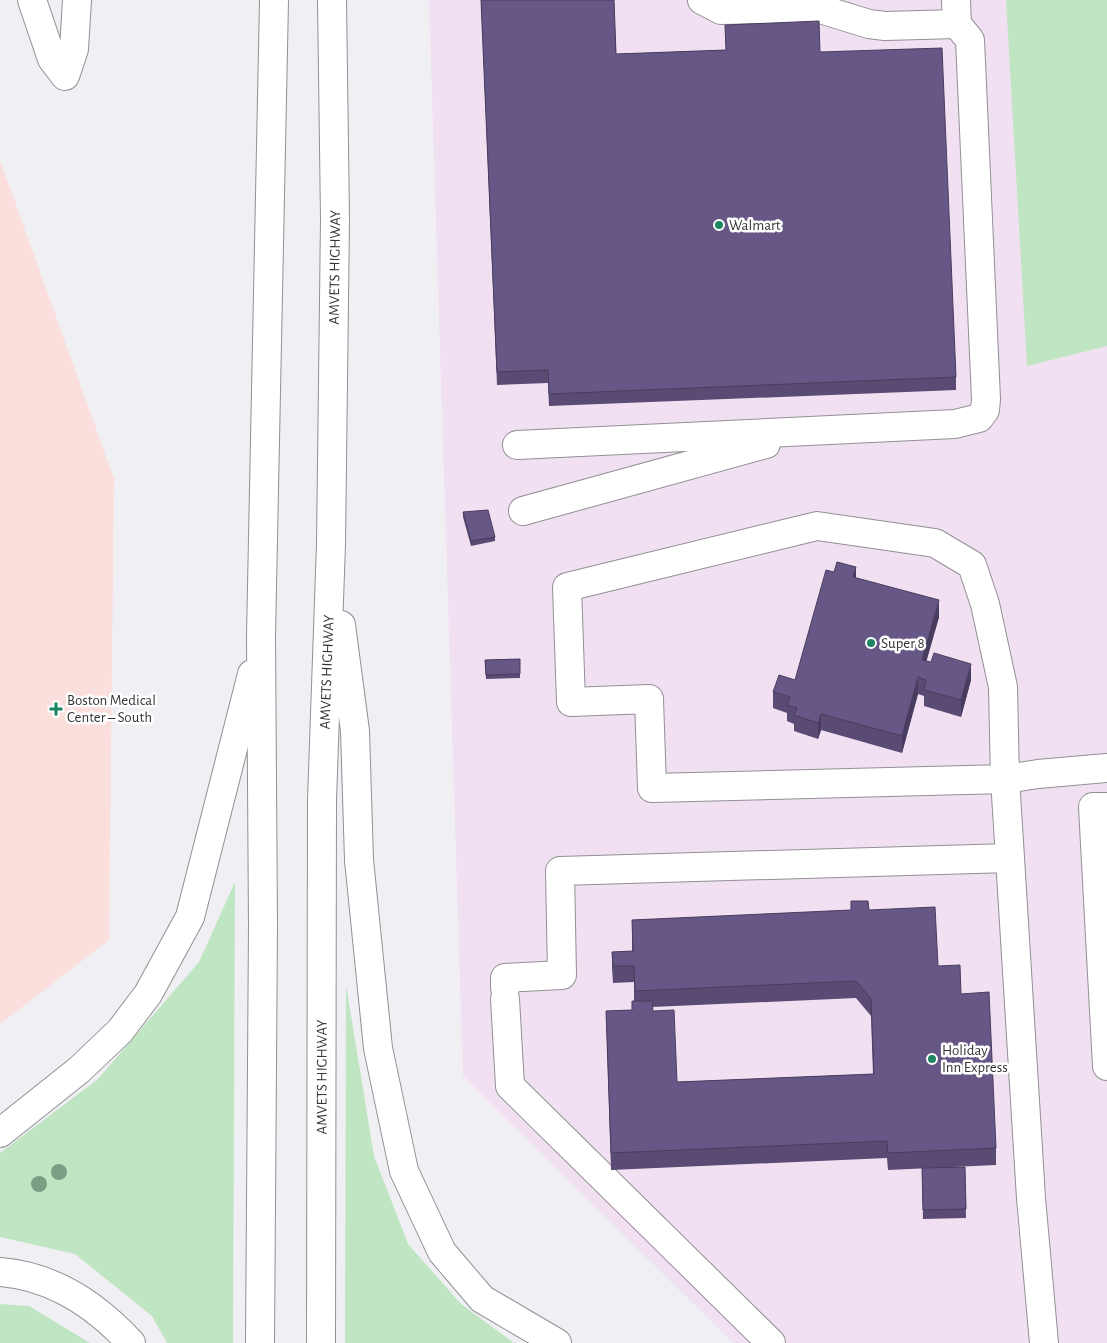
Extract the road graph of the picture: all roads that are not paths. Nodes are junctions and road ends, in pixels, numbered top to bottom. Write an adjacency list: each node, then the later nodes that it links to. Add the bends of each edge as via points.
1 (32, 0): 2 (main road, via 52,59 65,76 74,49)
2 (77, 0)
3 (274, 0): 11 (main road)
4 (332, 0): 10 (main road, AMVETS HIGHWAY, via 335,219)
5 (702, 0): 6 (main road, via 721,10 817,8 869,24)
6 (957, 12): 7 (main road, via 970,40 985,410 979,418 968,422)
7 (816, 430): 8 (main road); 9 (main road)
8 (516, 445)
9 (523, 510)
10 (331, 544): 21 (main road, AMVETS HIGHWAY, via 322,800); 22 (main road, via 355,731 359,860 378,1048 404,1171 442,1252 482,1299)
11 (261, 636): 17 (main road, via 190,917 148,994 120,1031 79,1070); 20 (main road)
12 (1107, 768): 13 (main road)
13 (1005, 779): 13 (main road, via 1003,687 985,604 972,565 935,543 817,526 567,587 571,702 649,700 652,788); 15 (main road)
14 (1107, 807): 16 (main road, via 1093,807)
15 (1010, 858): 23 (main road, via 560,871 562,975 504,978 510,1086); 24 (main road)
16 (1107, 1066)
17 (0, 1133)
18 (0, 1272): 19 (main road, via 15,1273 70,1291 113,1323)
19 (131, 1343)
20 (260, 1343)
21 (321, 1343)
22 (557, 1343)
23 (771, 1343)
24 (1044, 1343)

